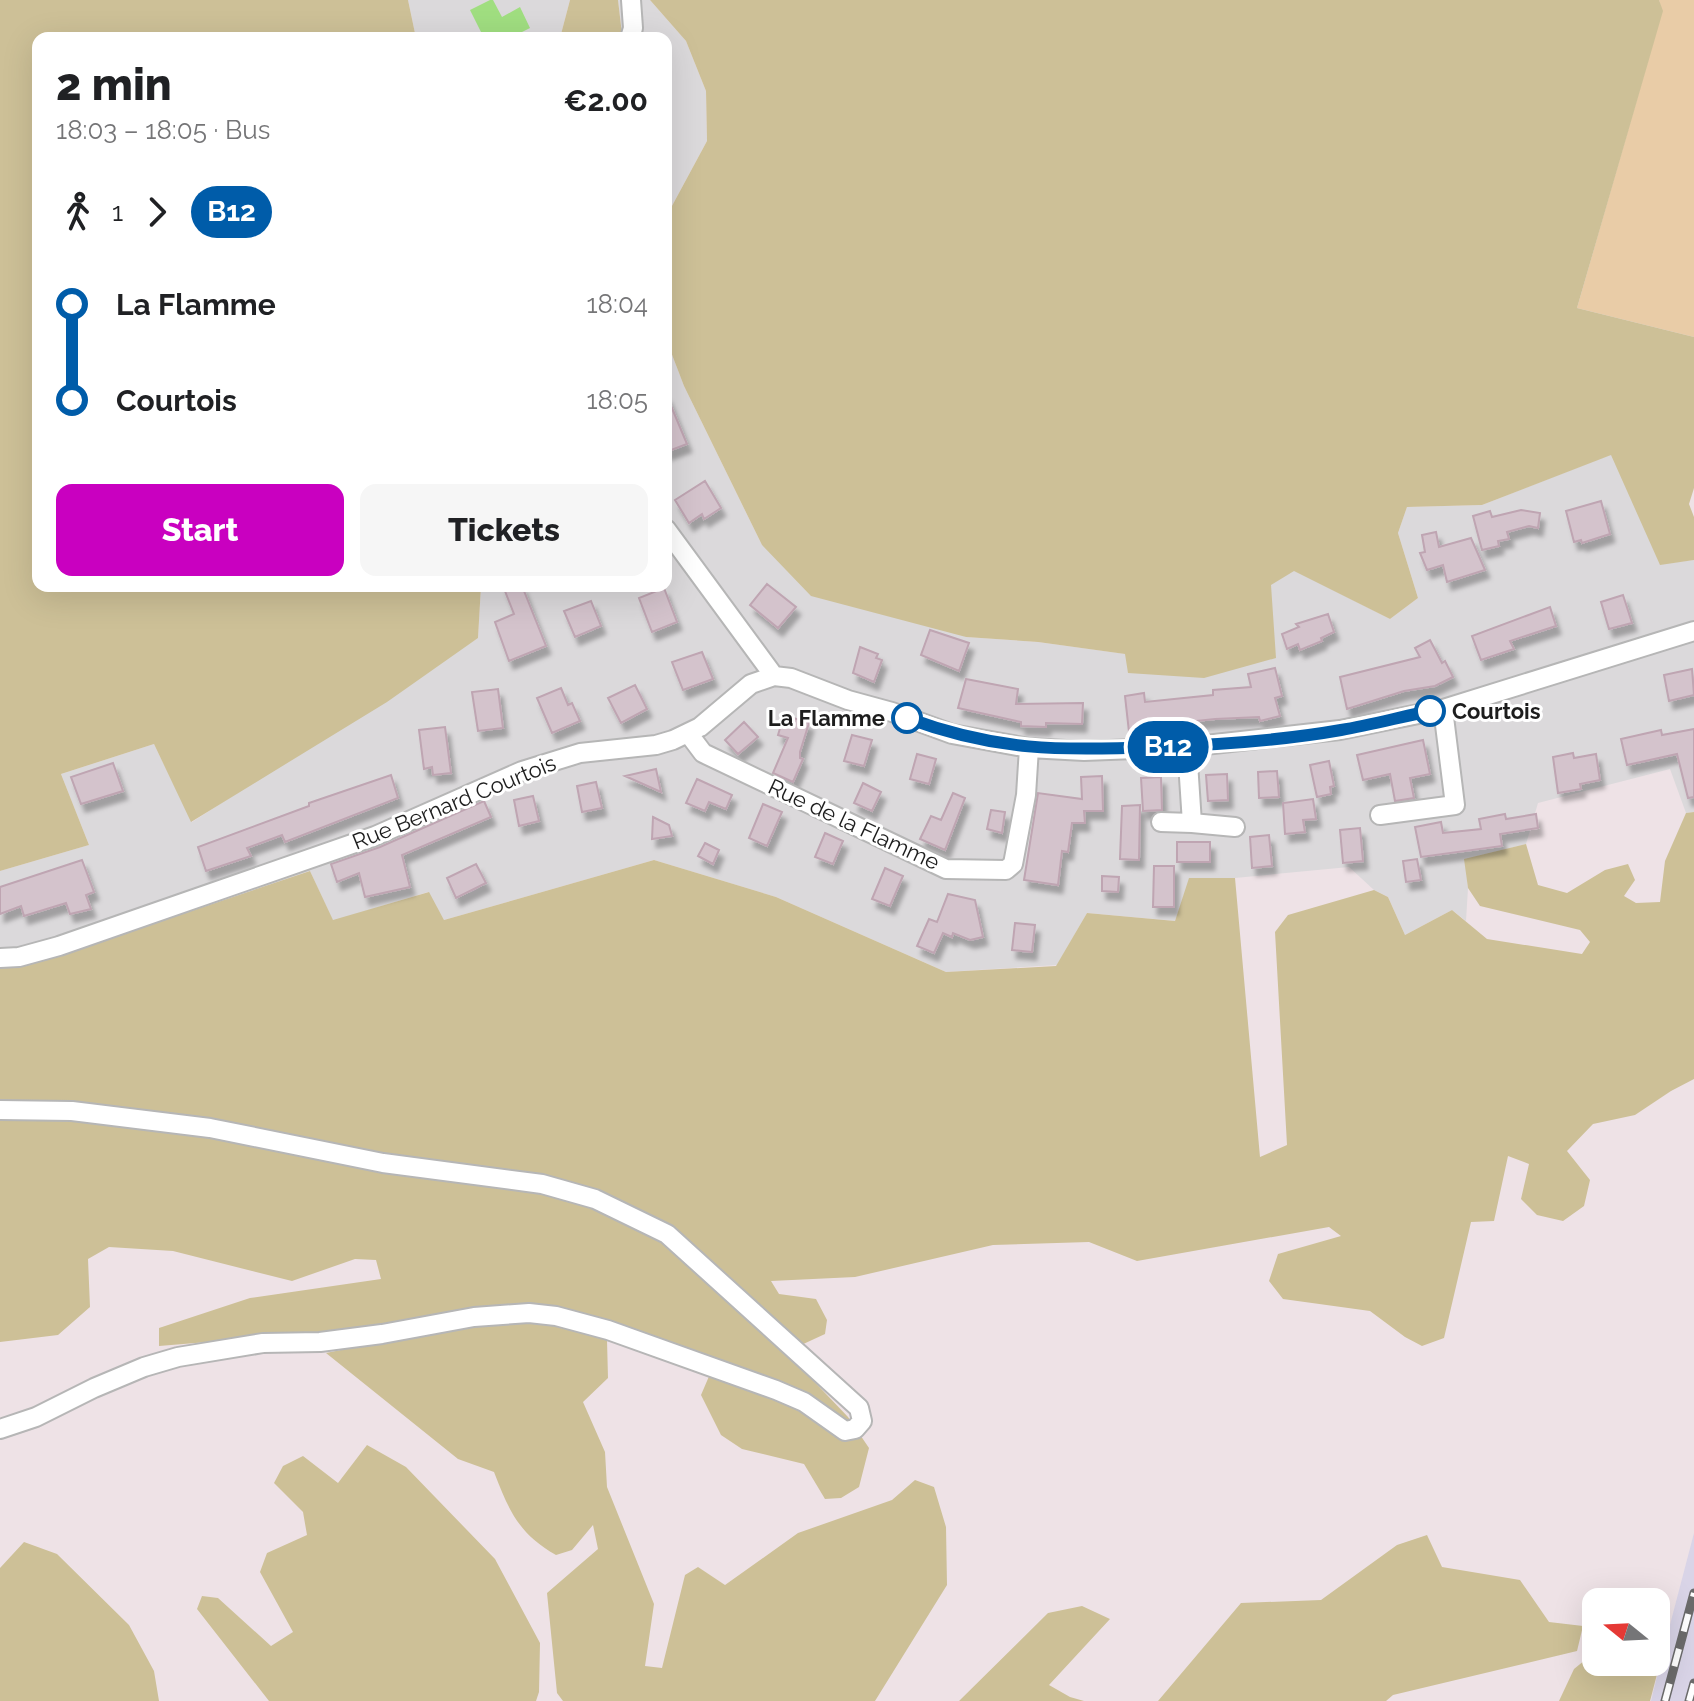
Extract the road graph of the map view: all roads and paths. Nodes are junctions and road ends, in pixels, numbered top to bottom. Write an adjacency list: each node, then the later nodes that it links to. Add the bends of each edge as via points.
1 (631, 0): 2 (street)
2 (632, 32)
3 (672, 541): 5 (street)
4 (1694, 631): 6 (street)
5 (774, 676): 7 (street, Rue Bernard Courtois, via 751,684); 9 (street, via 952,734)
6 (1443, 709): 8 (street, via 1340,730); 10 (street, via 1455,805)
7 (688, 733): 9 (street, Rue de la Flamme, via 703,753 946,869 1006,870 1013,864); 14 (street, Rue Bernard Courtois, via 656,745 580,753 532,767 375,836 59,946)
8 (1187, 747): 9 (street); 12 (street)
9 (1029, 748)
10 (1380, 815)
11 (1161, 822): 12 (street)
12 (1192, 823): 13 (street)
13 (1235, 827)
14 (0, 958)
15 (0, 1110): 16 (street, via 72,1111 210,1128 383,1163 542,1184 595,1199 667,1234 850,1399 862,1421 845,1431 776,1390 608,1330 556,1316 504,1313 382,1334 263,1343 178,1357)
16 (0, 1429)

